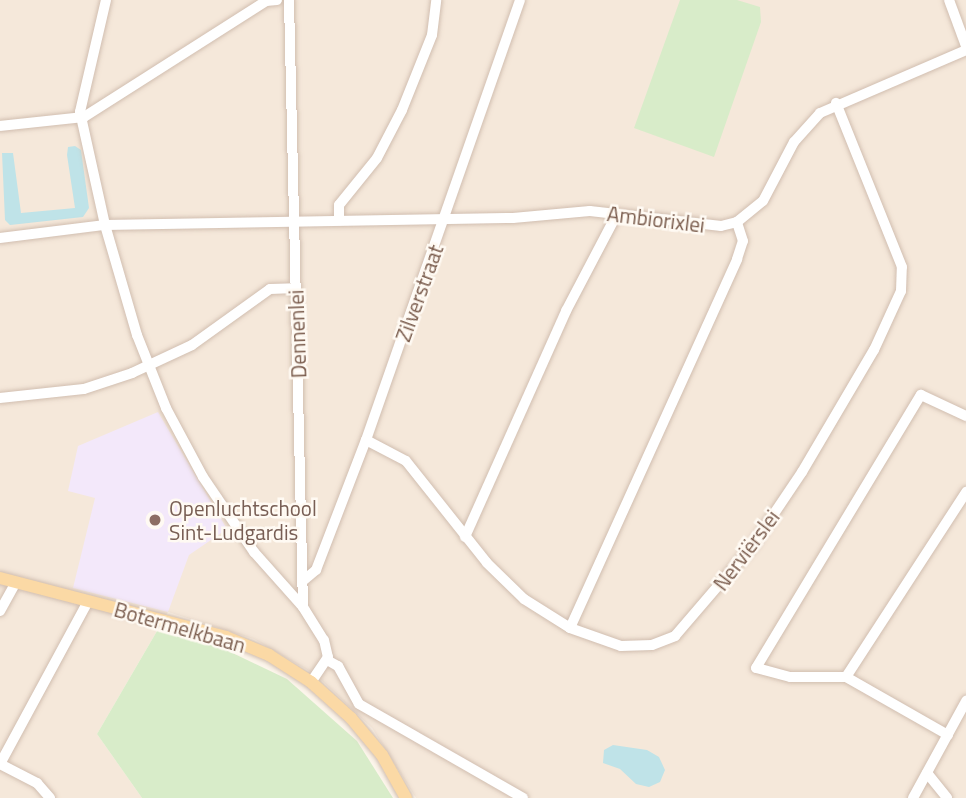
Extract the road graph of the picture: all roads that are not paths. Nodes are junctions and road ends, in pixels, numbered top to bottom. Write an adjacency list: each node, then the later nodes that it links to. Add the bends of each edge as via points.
1 (106, 0): 9 (street, via 80,112)
2 (277, 0): 9 (street, via 266,1)
3 (289, 0): 14 (street, Dennenlei)
4 (436, 0): 13 (street, via 432,35 402,110 376,158 340,205)
5 (520, 0): 12 (street, Zilverstraat)
6 (948, 0): 7 (street)
7 (965, 41): 8 (street)
8 (836, 103): 15 (street, via 807,124 763,201); 31 (street, Nerviërslei, via 902,267 901,291 874,350 829,430 760,535 675,636 652,645 621,646)
9 (84, 117): 10 (street); 16 (street)
10 (0, 126)
11 (617, 214): 12 (street, Ambiorixlei, via 590,211); 15 (street, Ambiorixlei, via 699,226); 24 (street, via 566,311)
12 (444, 219): 13 (street, Ambiorixlei); 22 (street, Zilverstraat)
13 (339, 220): 14 (street, Ambiorixlei)
14 (295, 221): 16 (street, Ambiorixlei); 18 (street, Dennenlei)
15 (737, 222): 31 (street, via 743,241 737,258)
16 (105, 225): 17 (street, Ambiorixlei); 19 (street)
17 (0, 237)
18 (295, 288): 19 (street, via 270,289 208,335); 26 (street, Dennenlei)
19 (149, 367): 20 (street, via 84,389); 29 (street, via 184,443 221,505 286,593)
20 (0, 398)
21 (966, 416): 33 (street, via 921,395 756,668 790,677)
22 (366, 440): 24 (street, Nerviërslei, via 416,470); 26 (street, Zilverstraat, via 316,570)
23 (966, 492): 33 (street)
24 (465, 537): 31 (street, Nerviërslei, via 524,598)
25 (0, 578): 27 (main road, Botermelkbaan)
26 (304, 580): 29 (street, Dennenlei)
27 (16, 582): 28 (main road, Botermelkbaan); 30 (street)
28 (88, 601): 34 (main road, Botermelkbaan, via 226,637 269,655); 37 (street)
29 (303, 607): 32 (street, via 324,640)
30 (0, 611)
31 (570, 628)
32 (327, 660): 34 (street); 41 (street, via 338,666 359,704)
33 (846, 677): 36 (street)
34 (311, 682): 40 (main road, Botermelkbaan, via 366,734)
35 (966, 701): 36 (street)
36 (948, 735): 38 (street)
37 (0, 764): 39 (street, via 37,783)
38 (927, 773): 42 (street); 43 (street)
39 (50, 798)
40 (406, 798)
41 (523, 798)
42 (913, 798)
43 (947, 798)

